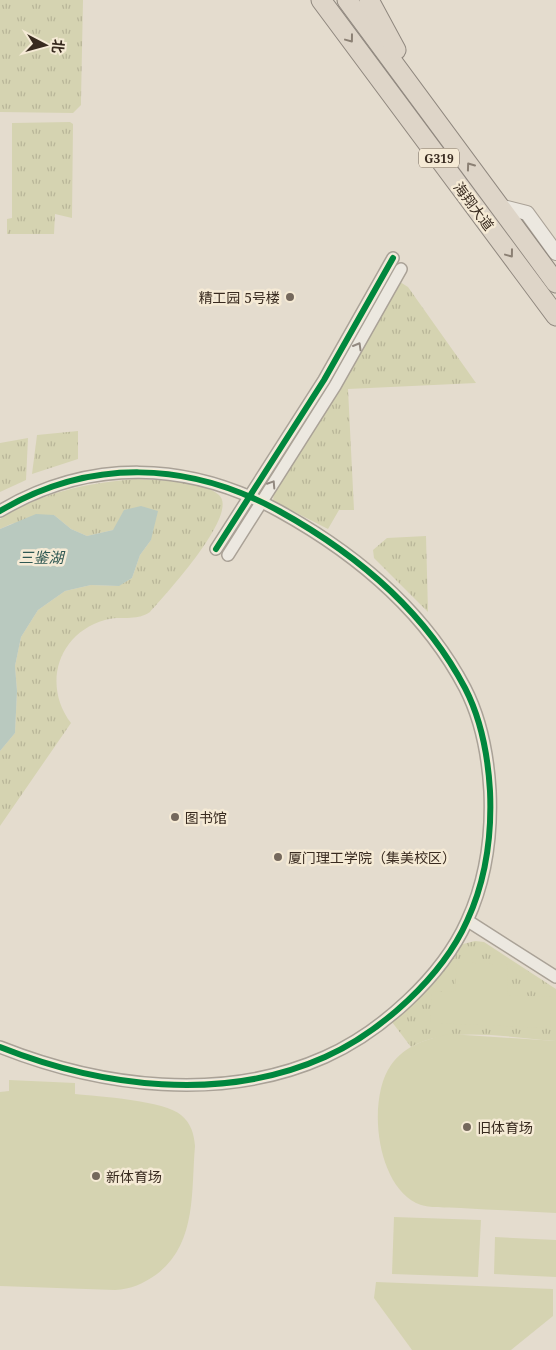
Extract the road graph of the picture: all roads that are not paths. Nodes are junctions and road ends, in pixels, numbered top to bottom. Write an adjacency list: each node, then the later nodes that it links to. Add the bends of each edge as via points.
1 (321, 0): 10 (highway, 海翔大道 / G319, one-way to 10)
2 (347, 0): 4 (highway, 海翔大道 / G319)
3 (369, 0): 4 (highway)
4 (426, 107): 5 (highway, 海翔大道 / G319, one-way to 4)
5 (499, 206): 6 (street, via 527,214); 9 (highway, 海翔大道 / G319)
6 (556, 253)
7 (393, 258): 11 (street, via 324,380)
8 (401, 270): 12 (street, one-way to 8, via 335,386)
9 (556, 283)
10 (556, 316)
11 (248, 496): 12 (street); 13 (street, via 179,475 114,472 45,488); 14 (street)
12 (261, 501): 15 (street); 16 (street, via 308,527 377,577 427,628 465,688 484,746 489,773 490,823 483,876)
13 (0, 511)
14 (216, 549)
15 (228, 555)
16 (468, 921): 17 (street); 18 (street, via 425,982 381,1023 326,1056 271,1075 208,1084 144,1083 74,1071)
17 (556, 978)
18 (0, 1047)

